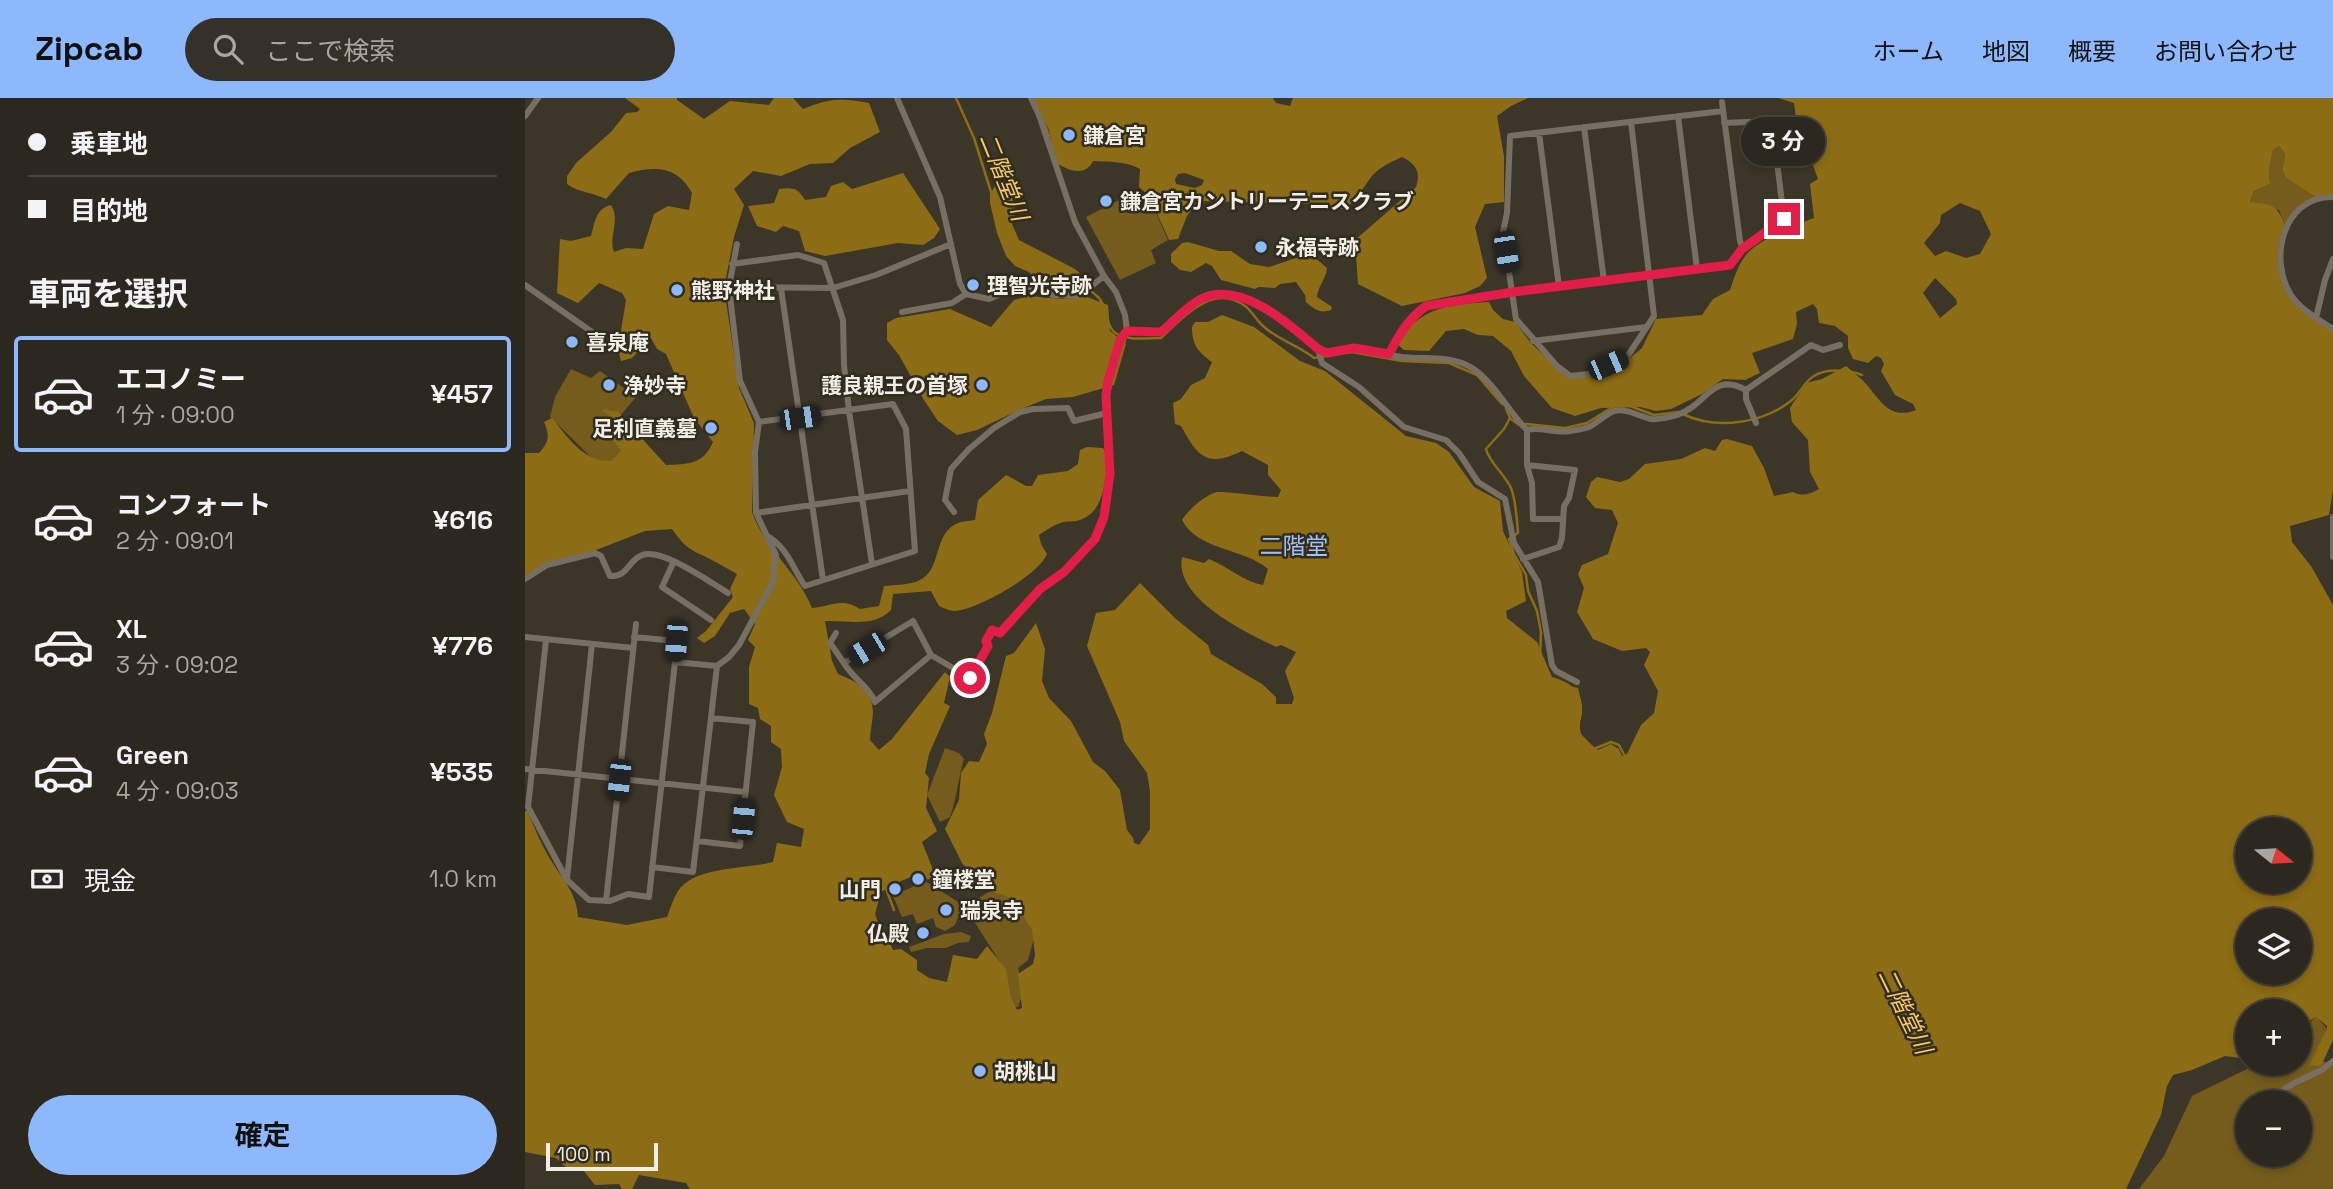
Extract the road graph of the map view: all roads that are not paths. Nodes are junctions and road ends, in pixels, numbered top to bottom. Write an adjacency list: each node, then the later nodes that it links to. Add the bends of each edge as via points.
1 (538, 98): 6 (street)
2 (897, 98): 14 (street, via 940,197)
3 (1031, 98): 20 (street, via 1075,222)
4 (1722, 102): 5 (street)
5 (1723, 111): 7 (street); 9 (street)
6 (525, 116)
7 (1678, 116): 8 (street); 18 (street)
8 (1631, 122): 10 (street); 19 (street)
9 (1724, 123): 15 (street); 15 (street, via 1772,121 1784,219)
10 (1584, 127): 11 (street); 21 (street)
11 (1539, 133): 23 (street); 27 (street, via 1510,136 1503,232)
12 (2333, 197): 30 (street, via 2313,200 2299,210 2281,238 2284,283 2297,303)
13 (737, 244): 17 (street)
14 (951, 244): 26 (street); 28 (street)
15 (1742, 249): 18 (street, via 1730,265)
16 (2333, 259): 30 (street)
17 (731, 264): 24 (street); 26 (street, via 798,255 824,263)
18 (1697, 269): 19 (street)
19 (1650, 275): 21 (street); 31 (street, via 1655,310)
20 (1104, 276): 28 (street, via 1079,296 1053,295 1023,285 989,299); 33 (street, via 1116,292)
21 (1604, 281): 23 (street)
22 (525, 285): 34 (street)
23 (1559, 286): 27 (street)
24 (729, 287): 25 (street); 43 (street, via 740,381)
25 (782, 288): 26 (street); 42 (street)
26 (833, 288): 40 (street, via 843,320)
27 (1513, 292): 35 (street, via 1516,319); 38 (street, via 1426,306 1401,331)
28 (966, 294): 29 (street, via 952,303)
29 (902, 312)
30 (2316, 318): 32 (street)
31 (1646, 327): 35 (street); 35 (street, via 1627,357 1576,377 1564,373)
32 (2333, 329)
33 (1127, 331): 37 (street, via 1161,332 1194,303 1214,295 1235,297 1271,311); 41 (street, via 1108,381)
34 (593, 332)
35 (1533, 341)
36 (1840, 345): 39 (street, via 1823,350 1811,345)
37 (1318, 349): 38 (street, via 1327,353 1354,348); 57 (street, via 1322,363 1359,387 1403,427 1446,440 1478,482 1505,499 1514,543)
38 (1389, 354): 45 (street, via 1449,359 1475,369)
39 (1747, 390): 44 (street); 45 (street, via 1734,383 1720,384 1690,408 1667,417 1651,419 1614,411 1589,427 1570,431)
40 (849, 411): 42 (street); 47 (street, via 893,404 906,429); 48 (street)
41 (1107, 413): 50 (street, via 1075,421 1068,408 1013,414 951,469 945,500); 71 (street, via 1110,474 1104,517 1095,539 1000,633 992,630 970,678)
42 (800, 418): 43 (street); 49 (street)
43 (758, 422): 51 (street)
44 (1756, 423)
45 (1524, 427): 46 (street)
46 (1527, 464): 53 (street, via 1533,519); 53 (street, via 1575,470)
47 (910, 491): 48 (street); 59 (street, via 915,551)
48 (862, 498): 49 (street); 59 (street)
49 (812, 505): 51 (street); 61 (street)
50 (954, 512)
51 (756, 513): 54 (street)
52 (2333, 517): 55 (street)
53 (1562, 519): 57 (street, via 1559,547)
54 (767, 536): 61 (street, via 790,559 803,585); 74 (street, via 776,555 773,582 739,645)
55 (2332, 542): 56 (street)
56 (2333, 558)
57 (1523, 559): 75 (street, via 1538,582 1552,665)
58 (674, 561): 60 (street, via 643,554 614,577 595,553 547,565); 62 (street); 63 (street, via 661,587)
59 (872, 564): 61 (street)
60 (525, 579)
61 (823, 580)
62 (728, 593)
63 (711, 620)
64 (636, 624): 67 (street)
65 (836, 633): 73 (street, via 829,643)
66 (525, 637): 68 (street)
67 (635, 637): 70 (street); 72 (street, via 676,641)
68 (546, 640): 69 (street); 77 (street)
69 (592, 644): 70 (street); 78 (street)
70 (633, 648): 79 (street)
71 (930, 655): 73 (street, via 913,621); 73 (street, via 875,702 869,688)
72 (675, 662): 74 (street); 80 (street)
73 (844, 663)
74 (717, 666): 76 (street)
75 (1577, 682)
76 (711, 718): 81 (street); 82 (street, via 754,722)
77 (529, 770): 78 (street); 83 (street)
78 (578, 775): 79 (street); 86 (street)
79 (619, 780): 80 (street); 87 (street)
80 (661, 784): 81 (street); 85 (street)
81 (703, 788): 82 (street); 84 (street)
82 (745, 792): 84 (street, via 740,846)
83 (526, 807): 86 (street)
84 (697, 841): 85 (street, via 694,872)
85 (652, 867): 87 (street, via 649,897 628,894)
86 (567, 880): 87 (street, via 589,900)
87 (606, 901)
88 (2333, 1061): 89 (street)
89 (2283, 1090)

